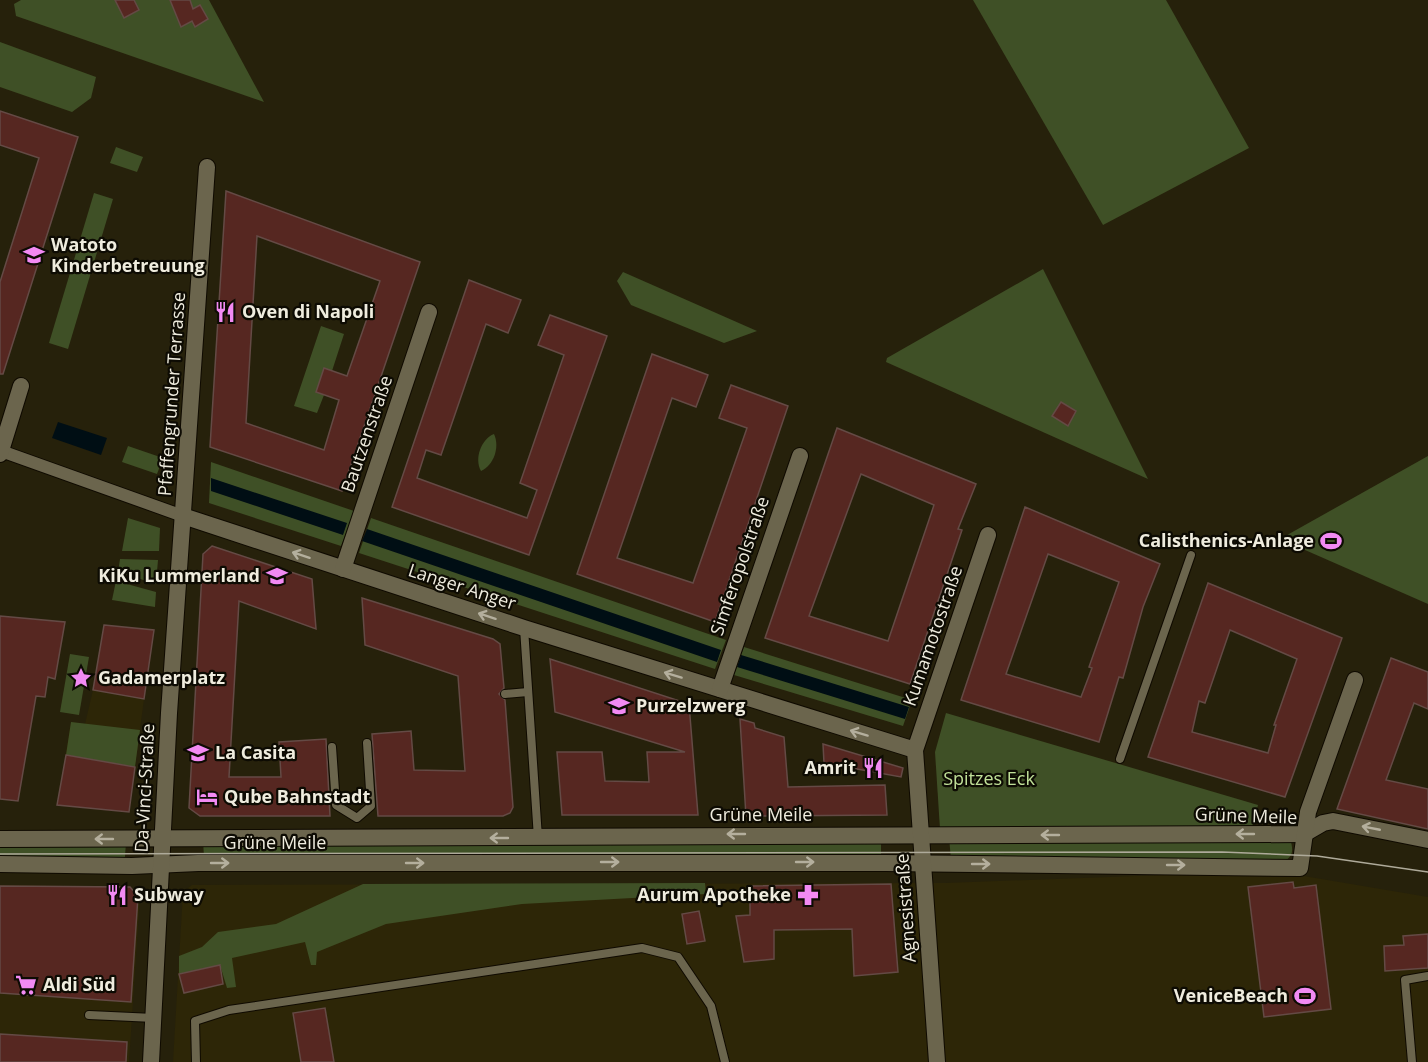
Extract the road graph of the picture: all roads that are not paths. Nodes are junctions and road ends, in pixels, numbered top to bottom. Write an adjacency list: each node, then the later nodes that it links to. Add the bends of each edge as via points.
1 (207, 167): 6 (street, Pfaffengrunder Terrasse)
2 (429, 312): 9 (street, Bautzenstraße)
3 (21, 386): 4 (street)
4 (0, 452): 6 (street, Langer Anger)
5 (800, 456): 12 (street, Simferopolstraße)
6 (183, 516): 9 (street, Langer Anger, one-way to 6); 21 (street, Da-Vinci-Straße)
7 (988, 535): 17 (street, Kumamotostraße)
8 (1191, 555): 18 (lane)
9 (344, 569): 10 (street, Langer Anger, one-way to 9)
10 (524, 628): 12 (street, Langer Anger, one-way to 10); 13 (lane)
11 (1354, 680): 19 (street)
12 (720, 689): 17 (street, Langer Anger, one-way to 12)
13 (528, 692): 14 (lane); 22 (lane)
14 (505, 694)
15 (368, 743): 16 (lane, via 371,806 357,818 336,805)
16 (332, 747)
17 (915, 750): 20 (street, Agnesistraße)
18 (1120, 759)
19 (1304, 834): 20 (street, Grüne Meile, one-way to 20); 24 (street, one-way to 19, via 1333,821); 26 (street, Grüne Meile, one-way to 19, via 1300,868)
20 (920, 836): 22 (street, Grüne Meile, one-way to 22, via 724,834); 26 (street, Agnesistraße)
21 (162, 838): 22 (street, Grüne Meile, one-way to 21); 23 (street, Grüne Meile, one-way to 23); 25 (street, Da-Vinci-Straße)
22 (538, 838)
23 (0, 839)
24 (1428, 840)
25 (161, 863): 26 (street, Grüne Meile, one-way to 26); 27 (street, Grüne Meile); 30 (street, Da-Vinci-Straße)
26 (922, 863): 34 (street, Agnesistraße)
27 (0, 864)
28 (1428, 976): 35 (lane, via 1405,980)
29 (89, 1015): 30 (lane)
30 (154, 1018): 31 (street, Da-Vinci-Straße)
31 (151, 1062)
32 (196, 1062): 33 (lane, via 195,1021 230,1010 642,948 678,957 711,1006)
33 (725, 1062)
34 (937, 1062)
35 (1412, 1062)

